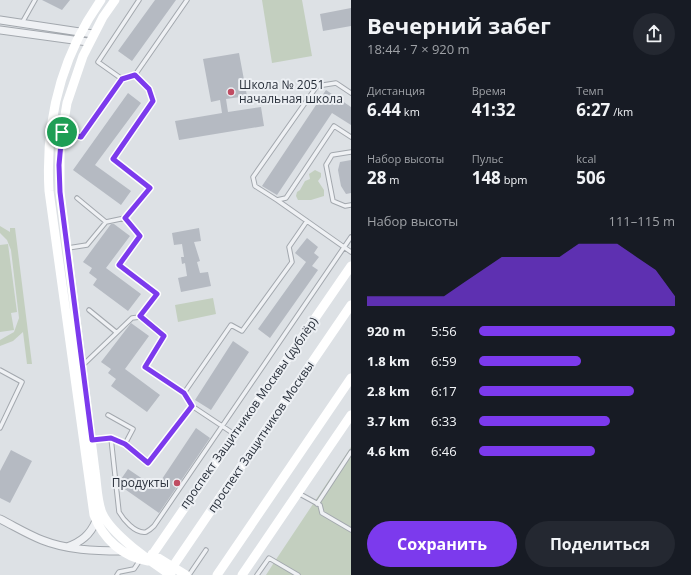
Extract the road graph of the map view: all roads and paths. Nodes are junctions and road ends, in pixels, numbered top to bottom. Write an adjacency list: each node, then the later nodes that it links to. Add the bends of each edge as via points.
1 (35, 0): 7 (lane)
2 (101, 0): 9 (street)
3 (115, 0): 10 (street)
4 (139, 0): 14 (lane, via 98,62)
5 (187, 0): 13 (lane)
6 (0, 20): 7 (street)
7 (22, 23): 9 (street)
8 (0, 30): 11 (street)
9 (81, 32): 10 (street); 11 (street)
10 (93, 34): 12 (street)
11 (77, 41): 12 (street); 51 (street, via 55,99 49,137 48,167 54,231)
12 (88, 42): 16 (street, via 72,85)
13 (135, 75): 14 (lane); 22 (lane, via 149,89 153,101 113,159 150,188)
14 (122, 79): 16 (lane, via 81,137)
15 (351, 93): 20 (lane, via 336,83 317,86 312,93 254,177 255,186)
16 (62, 132): 27 (street, via 60,192)
17 (351, 137): 20 (lane, via 334,126 286,198)
18 (351, 152): 21 (lane, via 332,155 326,165 333,202)
19 (77, 198): 24 (lane)
20 (277, 200): 23 (lane)
21 (351, 205)
22 (125, 218): 24 (lane); 32 (lane, via 140,236 119,265 157,294)
23 (307, 221): 26 (lane); 37 (lane, via 289,247 292,262 242,331 231,325)
24 (106, 222): 27 (lane, via 87,245)
25 (351, 237): 26 (lane)
26 (344, 247): 28 (lane); 41 (lane)
27 (67, 249): 34 (street)
28 (351, 252)
29 (351, 266): 43 (street, проспект Защитников Москвы (дублёр))
30 (351, 306): 57 (street, проспект Защитников Москвы, bridge)
31 (89, 310): 33 (lane)
32 (140, 316): 33 (lane, via 132,318); 37 (lane, via 164,336 145,367)
33 (116, 332): 34 (lane)
34 (83, 365): 45 (street)
35 (0, 370): 42 (lane, via 22,382)
36 (351, 378): 60 (street)
37 (184, 393): 38 (lane)
38 (192, 406): 41 (lane); 46 (lane, via 148,463)
39 (108, 415): 46 (lane, via 133,429)
40 (351, 415): 48 (street)
41 (222, 424): 43 (lane); 44 (lane, via 154,526 146,532 125,522 119,512)
42 (0, 428)
43 (234, 434): 56 (street, проспект Защитников Москвы (дублёр))
44 (111, 438): 45 (lane); 46 (lane)
45 (92, 440): 56 (street, via 103,514 118,534)
46 (125, 444)
47 (351, 453): 49 (lane)
48 (298, 492): 49 (lane); 61 (street)
49 (317, 504): 52 (lane, via 322,513)
50 (0, 519): 53 (street, via 42,540)
51 (96, 521): 53 (street, via 88,536); 55 (street, via 104,535)
52 (351, 530)
53 (67, 547): 55 (street)
54 (206, 550): 59 (lane)
55 (121, 551): 56 (street)
56 (146, 558): 57 (street); 58 (lane, via 134,569 119,572); 59 (street)
57 (170, 573)
58 (117, 575)
59 (187, 575)
60 (217, 575)
61 (243, 575)
62 (257, 575): 63 (lane, via 269,558)
63 (298, 575)

